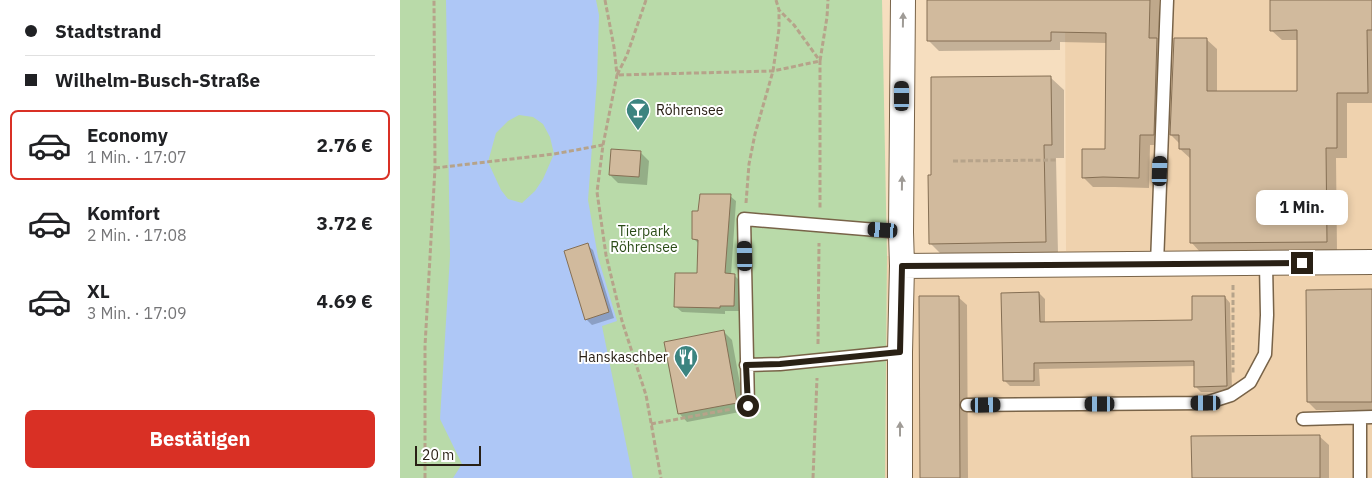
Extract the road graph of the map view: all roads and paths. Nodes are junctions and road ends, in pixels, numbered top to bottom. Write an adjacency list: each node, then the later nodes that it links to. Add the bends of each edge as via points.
1 (434, 0): 15 (path)
2 (605, 0): 11 (path)
3 (646, 0): 11 (path)
4 (776, 0): 8 (path)
5 (828, 0): 9 (path)
6 (903, 0): 18 (street, one-way to 6)
7 (1167, 0): 20 (lane)
8 (779, 10): 9 (path); 10 (path)
9 (820, 61): 10 (path); 17 (path)
10 (773, 71): 11 (path); 16 (path, via 750,157)
11 (617, 75): 12 (path)
12 (603, 145): 15 (path); 32 (path, via 597,192 606,255 622,321 646,395)
13 (1058, 160): 14 (path)
14 (953, 161)
15 (436, 168): 33 (path, via 425,346)
16 (744, 219): 17 (lane); 26 (lane)
17 (820, 226): 18 (lane); 25 (path)
18 (901, 232): 23 (street)
19 (1372, 262): 22 (street)
20 (1157, 264): 21 (street); 23 (street)
21 (1232, 264): 22 (street); 27 (path)
22 (1266, 264): 27 (lane, via 1265,354 1250,382)
23 (902, 266): 24 (street)
24 (900, 352): 25 (lane); 36 (street, one-way to 24)
25 (818, 361): 26 (lane); 35 (path)
26 (746, 365): 29 (lane)
27 (1233, 394): 28 (lane, via 1206,403)
28 (967, 405)
29 (748, 406): 32 (path)
30 (1366, 418): 31 (lane); 37 (lane)
31 (1303, 419)
32 (651, 424): 34 (path)
33 (425, 478)
34 (661, 478)
35 (813, 478)
36 (900, 478)
37 (1360, 478)

